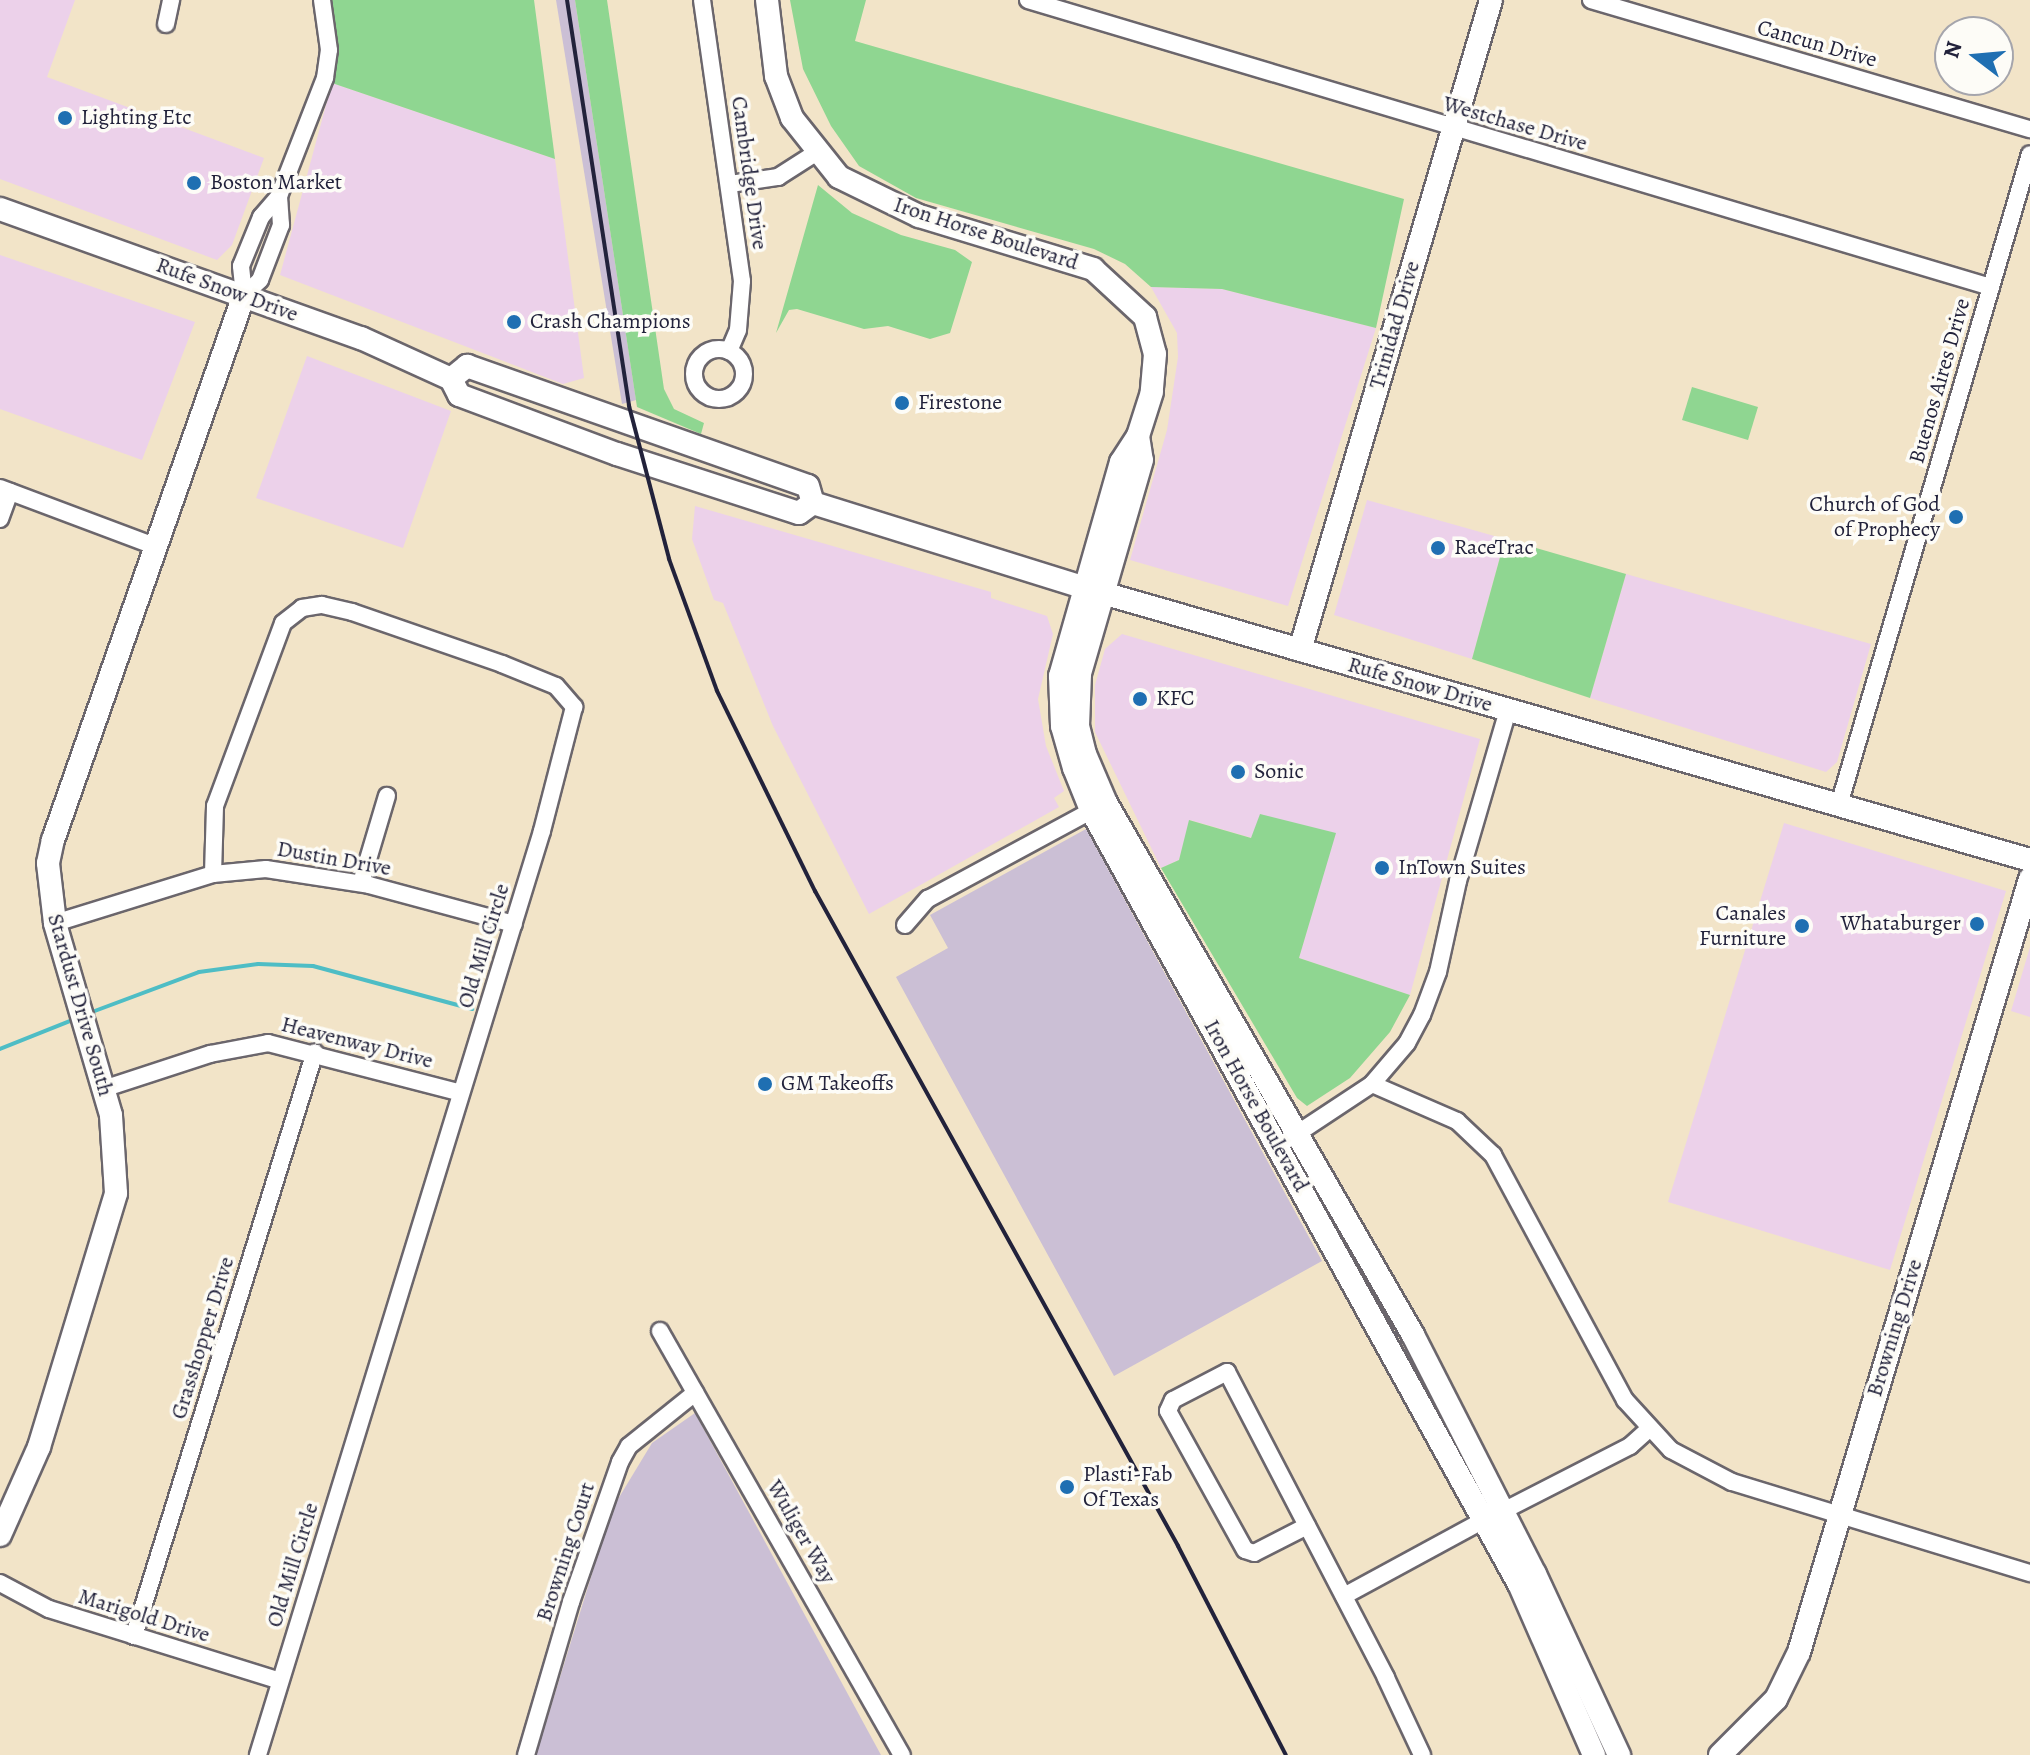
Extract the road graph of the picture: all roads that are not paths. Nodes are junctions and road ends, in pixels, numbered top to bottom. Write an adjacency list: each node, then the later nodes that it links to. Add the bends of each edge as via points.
1 (171, 0): 8 (street)
2 (322, 0): 16 (street, via 329,50 325,78 279,196 261,217 241,266)
3 (702, 0): 13 (street, Cambridge Drive)
4 (767, 0): 11 (street, Iron Horse Boulevard, via 776,76 792,118)
5 (1028, 0): 9 (street, Westchase Drive)
6 (1491, 0): 9 (street, Trinidad Drive)
7 (1591, 0): 10 (street, Cancun Drive)
8 (166, 24)
9 (1453, 129): 15 (street, Westchase Drive); 24 (street, Trinidad Drive)
10 (2030, 129)
11 (817, 152): 13 (street, via 778,177); 23 (street, Iron Horse Boulevard, via 839,177 919,216 1093,269 1145,317 1155,354 1152,392 1138,436 1121,462)
12 (2030, 154): 15 (street, Buenos Aires Drive)
13 (730, 184): 17 (street, Cambridge Drive, via 742,281 738,330)
14 (0, 209): 16 (street, Rufe Snow Drive)
15 (1991, 287): 27 (street, Buenos Aires Drive)
16 (244, 295): 18 (street, Rufe Snow Drive, via 361,338); 22 (street, Stardust Drive South)
17 (729, 351)
18 (451, 379): 20 (street, Rufe Snow Drive, via 459,395 665,471 799,513); 20 (street, Rufe Snow Drive, via 467,366 808,486)
19 (5, 490): 21 (street); 22 (street)
20 (813, 503): 23 (street, Rufe Snow Drive)
21 (0, 519)
22 (154, 546): 33 (street, Stardust Drive South, via 53,840 48,863)
23 (1092, 590): 24 (street, Rufe Snow Drive); 28 (street, Iron Horse Boulevard, via 1059,697 1062,726)
24 (1300, 650): 25 (street, Rufe Snow Drive)
25 (1508, 710): 27 (street, Rufe Snow Drive); 37 (street, via 1432,995 1407,1043)
26 (387, 796): 32 (street)
27 (1839, 805): 29 (street, Rufe Snow Drive)
28 (1099, 806): 35 (street, via 928,899); 40 (street, Iron Horse Boulevard); 41 (street, Iron Horse Boulevard)
29 (2030, 860)
30 (213, 874): 32 (street, Dustin Drive, via 266,869); 33 (street, Dustin Drive); 34 (street, Old Mill Circle, via 215,806 283,623 302,608 322,605 502,664 567,693 574,707 569,741)
31 (2030, 879): 46 (street, Browning Drive)
32 (361, 883): 34 (street, Dustin Drive)
33 (55, 923): 38 (street, Stardust Drive South)
34 (514, 924): 39 (street, Old Mill Circle)
35 (905, 925)
36 (315, 1052): 38 (street, Heavenway Drive, via 252,1043); 39 (street, Heavenway Drive); 52 (street, Grasshopper Drive)
37 (1372, 1084): 40 (street); 44 (street, via 1457,1121 1493,1155 1625,1400)
38 (103, 1089): 48 (street, Stardust Drive South, via 117,1168 109,1228 39,1447)
39 (461, 1093): 53 (street, Old Mill Circle)
40 (1297, 1133): 41 (street); 45 (street, Iron Horse Boulevard, via 1413,1335)
41 (1277, 1146): 45 (street, Iron Horse Boulevard)
42 (660, 1331): 43 (street, Wuliger Way)
43 (695, 1393): 55 (street, Browning Court, via 629,1446 620,1462); 56 (street, Wuliger Way)
44 (1648, 1430): 45 (street, via 1630,1446); 46 (street, via 1716,1476)
45 (1494, 1515): 51 (street); 58 (street, Iron Horse Boulevard); 59 (street, Iron Horse Boulevard)
46 (1838, 1515): 49 (street); 60 (street, Browning Drive, via 1799,1652 1776,1699)
47 (1307, 1526): 47 (street, via 1227,1372 1173,1400 1168,1411 1245,1550 1254,1553); 51 (street)
48 (0, 1535)
49 (2030, 1573)
50 (0, 1583): 52 (street, Marigold Drive, via 49,1609)
51 (1344, 1596): 57 (street)
52 (134, 1636): 53 (street, Marigold Drive)
53 (280, 1681): 54 (street, Old Mill Circle)
54 (258, 1755)
55 (526, 1755)
56 (902, 1755)
57 (1422, 1755)
58 (1594, 1755)
59 (1619, 1755)
60 (1720, 1755)

